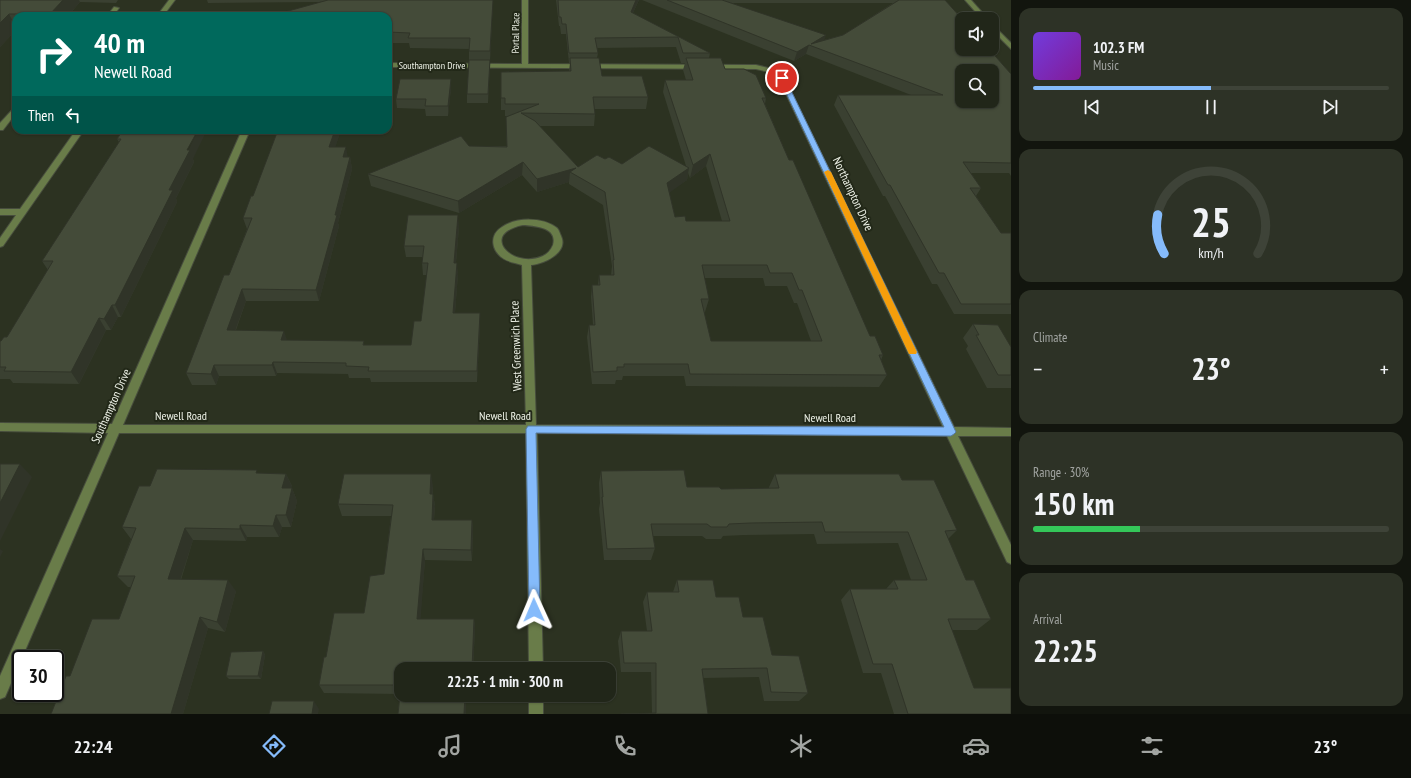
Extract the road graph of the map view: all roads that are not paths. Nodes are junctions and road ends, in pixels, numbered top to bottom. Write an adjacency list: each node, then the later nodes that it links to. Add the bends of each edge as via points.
1 (172, 0): 6 (street)
2 (525, 0): 11 (street, Portal Place)
3 (968, 0): 7 (street)
4 (116, 8): 5 (street)
5 (113, 12)
6 (163, 12)
7 (979, 12)
8 (999, 34): 9 (street)
9 (1011, 47)
10 (392, 65): 11 (street, Southampton Drive)
11 (524, 65): 23 (street, Northampton Drive, via 756,67 771,70 782,78)
12 (12, 114): 13 (street)
13 (0, 128)
14 (77, 134): 17 (street)
15 (244, 134): 21 (street, Southampton Drive)
16 (0, 212): 17 (street)
17 (23, 212): 18 (street)
18 (0, 244)
19 (526, 262): 19 (street, via 501,252 497,245 500,232 506,227 523,222 543,224 551,228 559,240 554,253 547,258); 22 (street, West Greenwich Place)
20 (0, 427): 21 (street, Newell Road)
21 (115, 429): 22 (street, Newell Road); 27 (street, Southampton Drive)
22 (531, 429): 23 (street, Newell Road); 26 (street, West Greenwich Place)
23 (951, 432): 24 (street, Newell Road); 25 (street, Northampton Drive)
24 (1011, 432)
25 (1011, 558)
26 (536, 662)
27 (0, 692)
28 (536, 702): 29 (street)
29 (536, 714)

